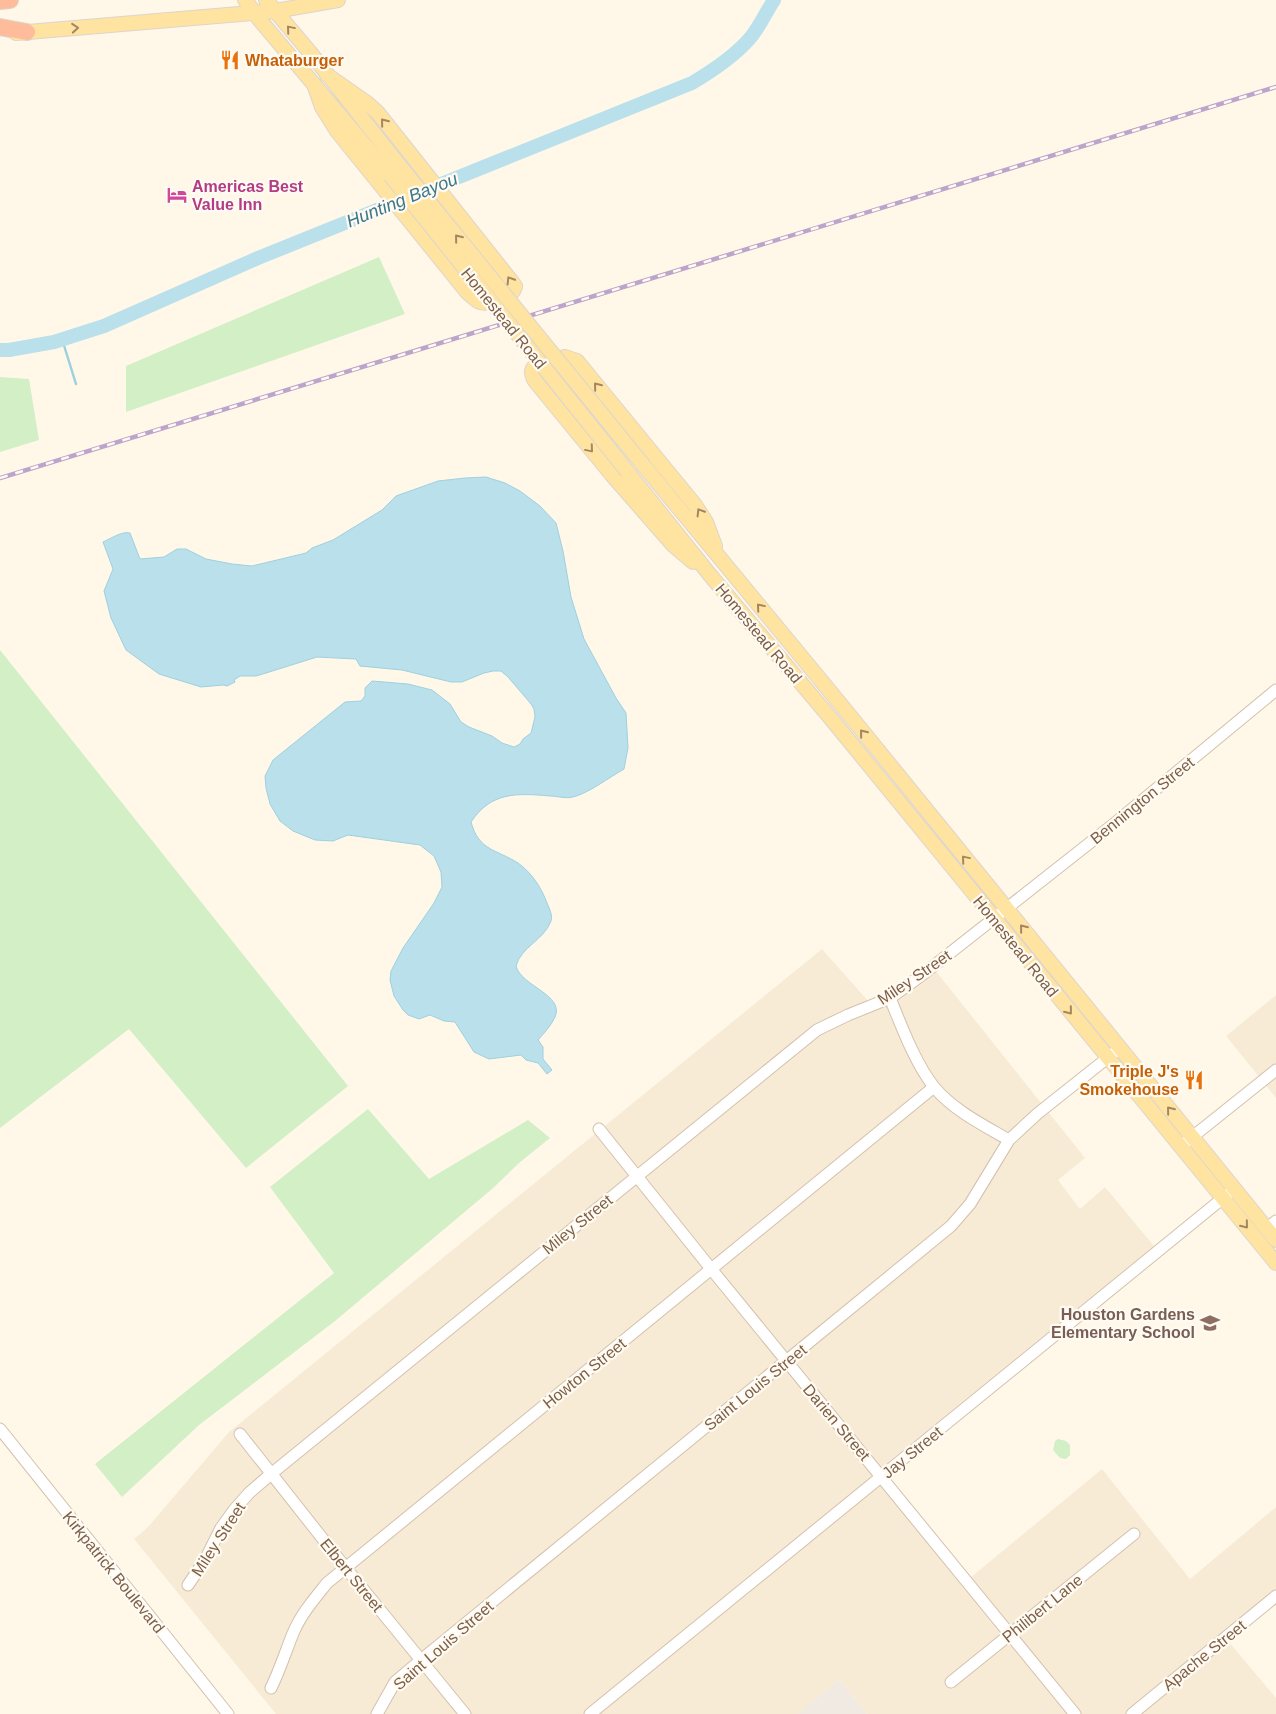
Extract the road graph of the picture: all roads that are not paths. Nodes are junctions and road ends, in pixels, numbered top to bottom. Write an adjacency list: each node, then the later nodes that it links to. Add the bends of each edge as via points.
1 (10, 0): 4 (highway)
2 (245, 0): 6 (main road, Homestead Road)
3 (338, 0): 5 (main road)
4 (0, 1)
5 (270, 5): 6 (main road); 10 (main road, Homestead Road, one-way to 5)
6 (255, 12): 8 (main road, one-way to 6); 11 (main road, Homestead Road)
7 (0, 27): 8 (highway)
8 (27, 32): 9 (main road)
9 (0, 35)
10 (327, 74): 11 (main road, one-way to 10, via 327,117 474,299 481,303 510,294 514,286 512,282 415,160 367,103); 12 (main road, Homestead Road)
11 (314, 84): 12 (main road, Homestead Road)
12 (397, 173): 13 (main road, Homestead Road, one-way to 12, bridge); 14 (main road, Homestead Road, bridge)
13 (719, 557): 14 (main road, one-way to 14, via 698,509 577,361 565,357 535,366 532,376 535,381 606,468 681,554); 16 (main road, Homestead Road, one-way to 13)
14 (710, 575): 17 (main road, Homestead Road)
15 (1276, 690): 16 (street, Bennington Street)
16 (1007, 909): 17 (street, Miley Street); 19 (main road, Homestead Road, one-way to 16)
17 (994, 919): 18 (street, Miley Street); 20 (main road, Homestead Road, one-way to 20)
18 (890, 998): 22 (street, via 913,1051); 26 (street, Miley Street, via 817,1030)
19 (1120, 1048): 20 (street, Saint Louis Street); 25 (main road, Homestead Road, one-way to 19)
20 (1107, 1058): 24 (street, Saint Louis Street); 25 (main road, Homestead Road)
21 (1276, 1070): 25 (street)
22 (934, 1086): 24 (street, via 968,1116); 31 (street, Howton Street)
23 (599, 1129): 26 (street, Darien Street)
24 (1008, 1140): 32 (street, Saint Louis Street, via 970,1204 951,1226)
25 (1187, 1142): 27 (main road, Homestead Road)
26 (636, 1176): 31 (street, Darien Street); 35 (street, Miley Street)
27 (1228, 1193): 28 (main road, Homestead Road); 30 (main road, Homestead Road, one-way to 30); 36 (street, Jay Street)
28 (1271, 1225): 29 (main road, Homestead Road)
29 (1276, 1240)
30 (1276, 1263)
31 (712, 1270): 32 (street, Darien Street); 38 (street, Howton Street)
32 (787, 1361): 36 (street, Darien Street); 42 (street, Saint Louis Street)
33 (0, 1429): 45 (street, Kirkpatrick Boulevard)
34 (240, 1434): 35 (street, Elbert Street)
35 (271, 1474): 38 (street, Elbert Street); 39 (street, Miley Street, via 234,1510)
36 (882, 1476): 41 (street, Darien Street); 48 (street, Jay Street)
37 (1134, 1534): 41 (street, Philibert Lane)
38 (345, 1567): 42 (street, Elbert Street); 44 (street, Howton Street, via 308,1606 294,1630)
39 (188, 1585)
40 (1276, 1596): 50 (street, Apache Street)
41 (1010, 1634): 43 (street, Philibert Lane); 49 (street, Darien Street)
42 (421, 1660): 46 (street, Saint Louis Street, via 395,1682); 47 (street, Elbert Street)
43 (951, 1682)
44 (271, 1688)
45 (228, 1714)
46 (377, 1714)
47 (465, 1714)
48 (590, 1714)
49 (1075, 1714)
50 (1132, 1714)

